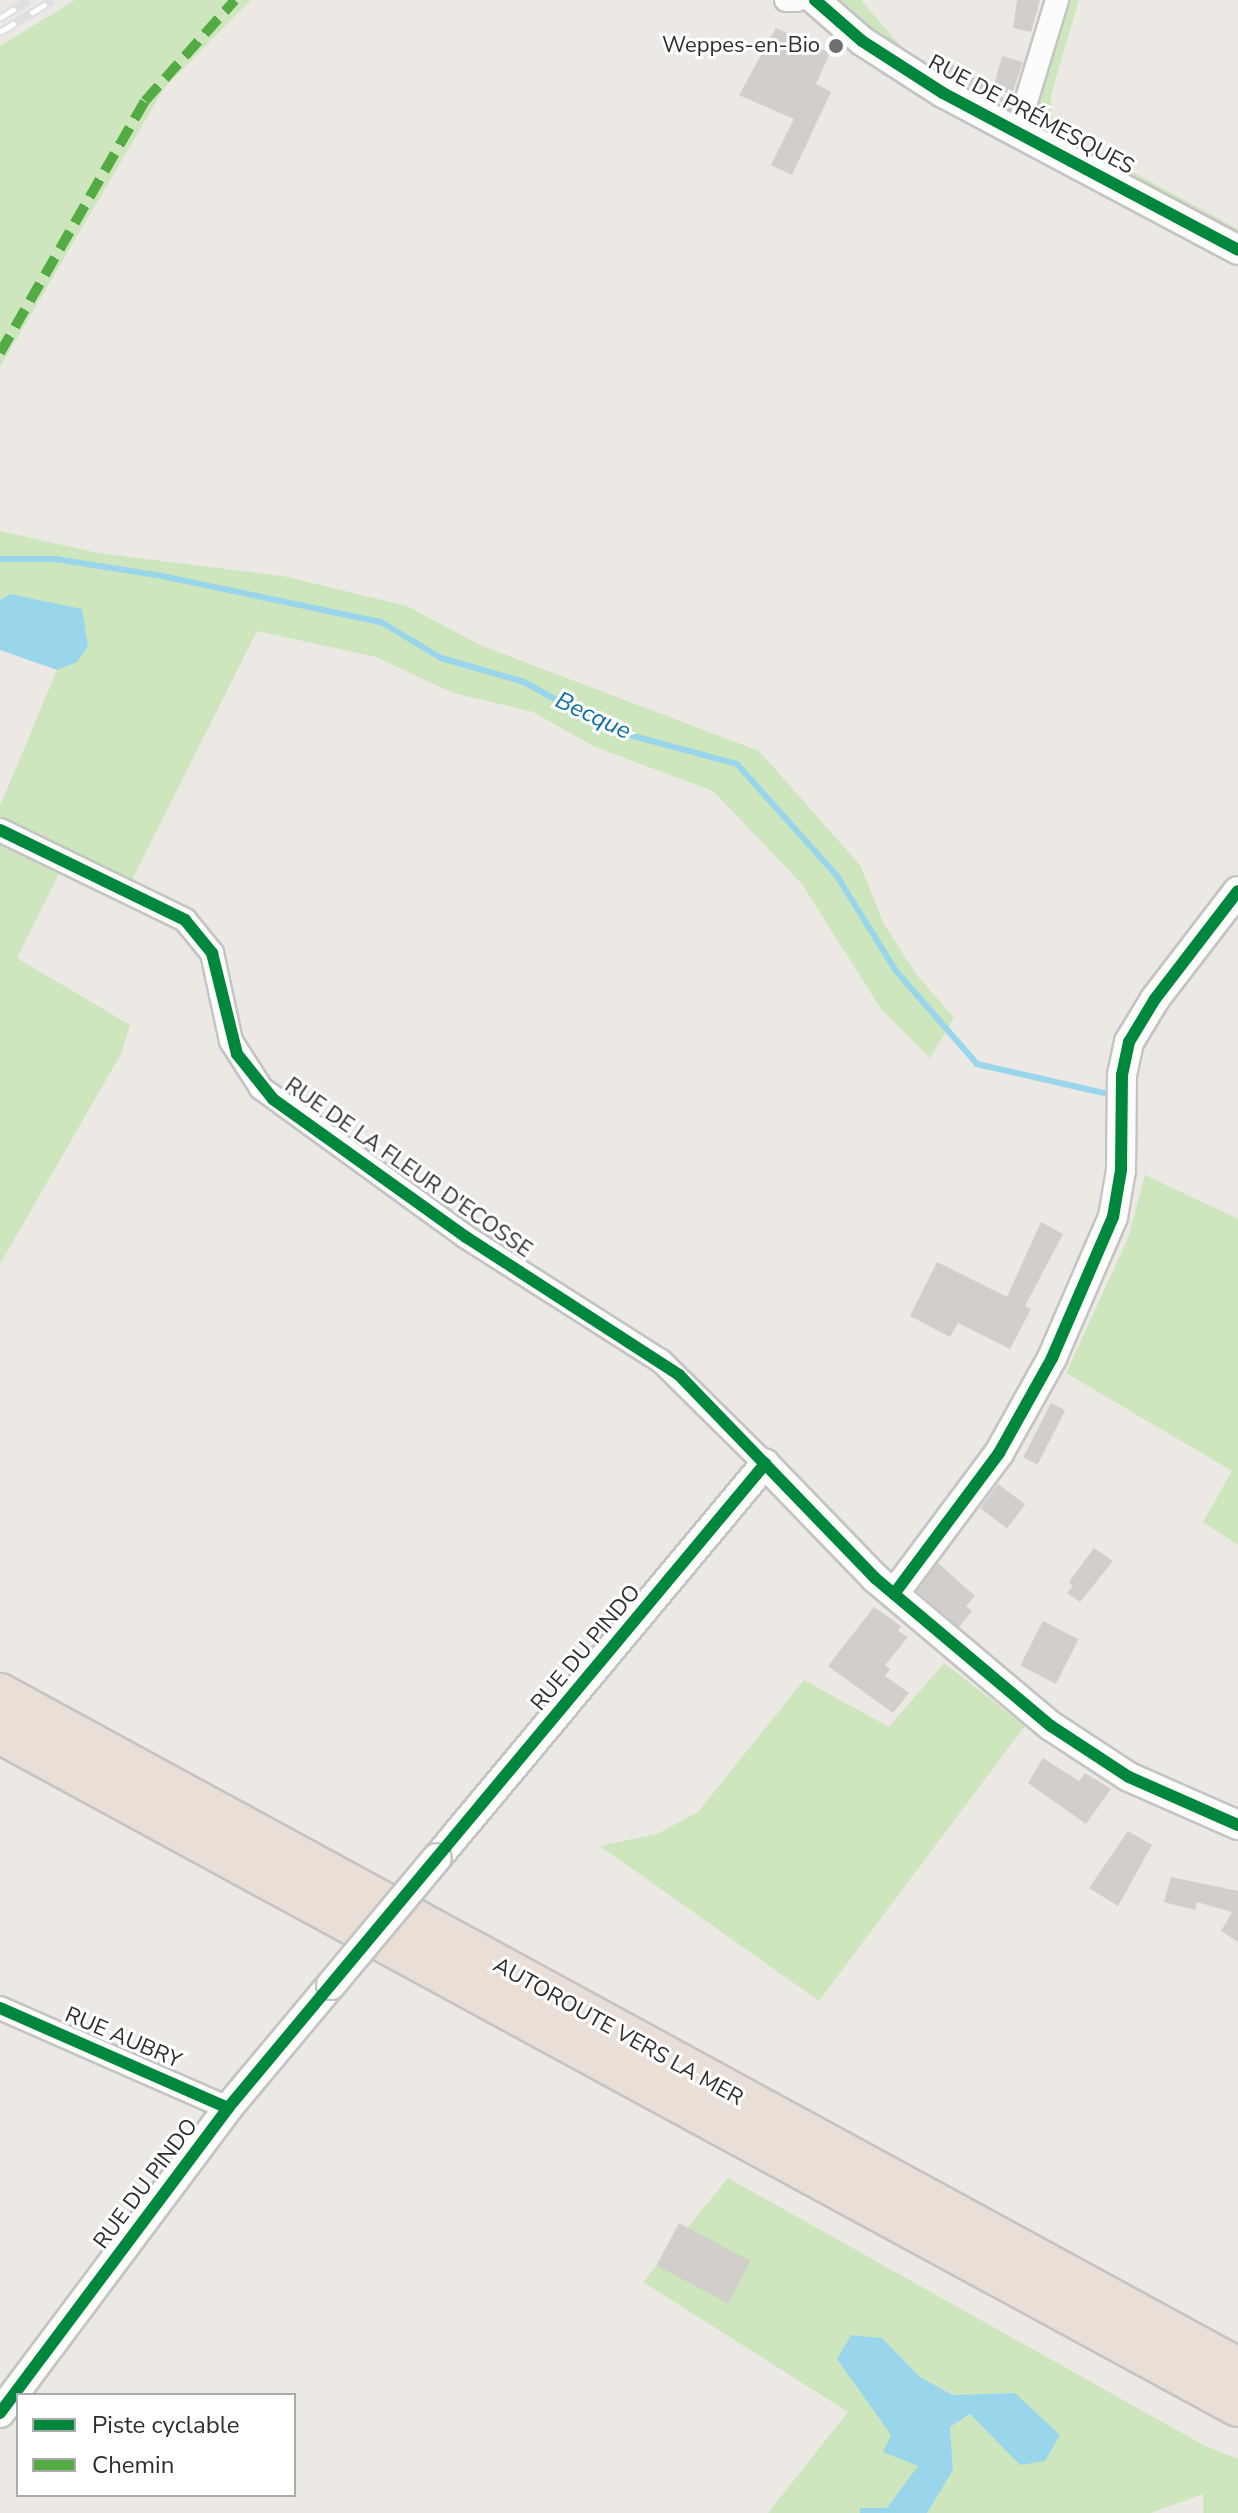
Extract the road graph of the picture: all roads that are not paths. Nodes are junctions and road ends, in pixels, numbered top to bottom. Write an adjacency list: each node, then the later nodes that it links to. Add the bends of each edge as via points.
1 (786, 0): 2 (street)
2 (797, 0)
3 (815, 0): 5 (street, RUE DE PRÉMESQUES, via 887,58)
4 (1057, 0): 5 (street, RUE DE PRÉMESQUES)
5 (1017, 131): 6 (street, RUE DE PRÉMESQUES)
6 (1238, 250)
7 (0, 830): 9 (street, RUE DE LA FLEUR D'ECOSSE, via 185,920 212,953 231,1041 261,1088 456,1231 661,1361)
8 (1238, 891): 10 (street, via 1147,1009 1129,1042 1113,1217 1052,1358 999,1453)
9 (765, 1464): 10 (street); 15 (street, RUE DU PINDO, bridge)
10 (894, 1594): 13 (street, via 1010,1694 1094,1757)
11 (0, 1694): 16 (highway, AUTOROUTE VERS LA MER)
12 (0, 1733): 17 (highway)
13 (1238, 1825)
14 (0, 2008): 15 (street, RUE AUBRY)
15 (228, 2108): 18 (street, RUE DU PINDO)
16 (1238, 2368)
17 (1238, 2406)
18 (0, 2413)

